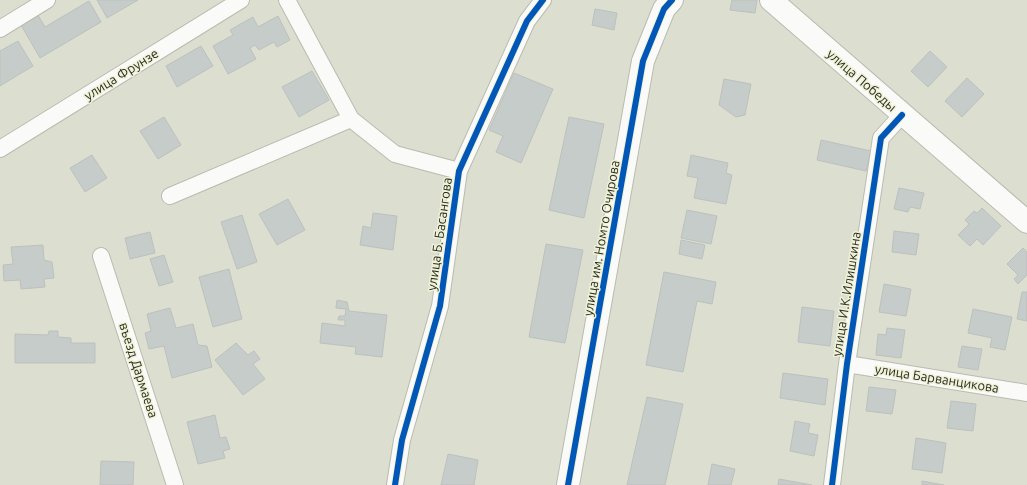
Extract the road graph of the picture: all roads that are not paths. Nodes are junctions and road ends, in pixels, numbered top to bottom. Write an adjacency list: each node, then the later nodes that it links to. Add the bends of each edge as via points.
1 (47, 0): 7 (street)
2 (241, 0): 10 (street, улица Фрунзе)
3 (287, 0): 9 (street, улица Б. Басангова)
4 (544, 0): 11 (street, улица Б. Басангова, via 527,21)
5 (672, 0): 19 (street, улица им. Номто Очирова, via 664,10 643,61)
6 (771, 0): 8 (street, улица Победы)
7 (0, 29)
8 (902, 115): 13 (street, улица Победы); 15 (street, улица И.К.Илишкина, via 881,138)
9 (351, 119): 11 (street, улица Б. Басангова, via 395,154); 12 (street)
10 (0, 149)
11 (459, 172): 18 (street, улица Б. Басангова, via 440,306 402,440)
12 (170, 196)
13 (1027, 222)
14 (101, 256): 17 (street, въезд Дармаева)
15 (847, 364): 16 (street, улица Барванцикова); 20 (street, улица И.К.Илишкина)
16 (1027, 393)
17 (175, 485)
18 (395, 485)
19 (568, 485)
20 (832, 485)

